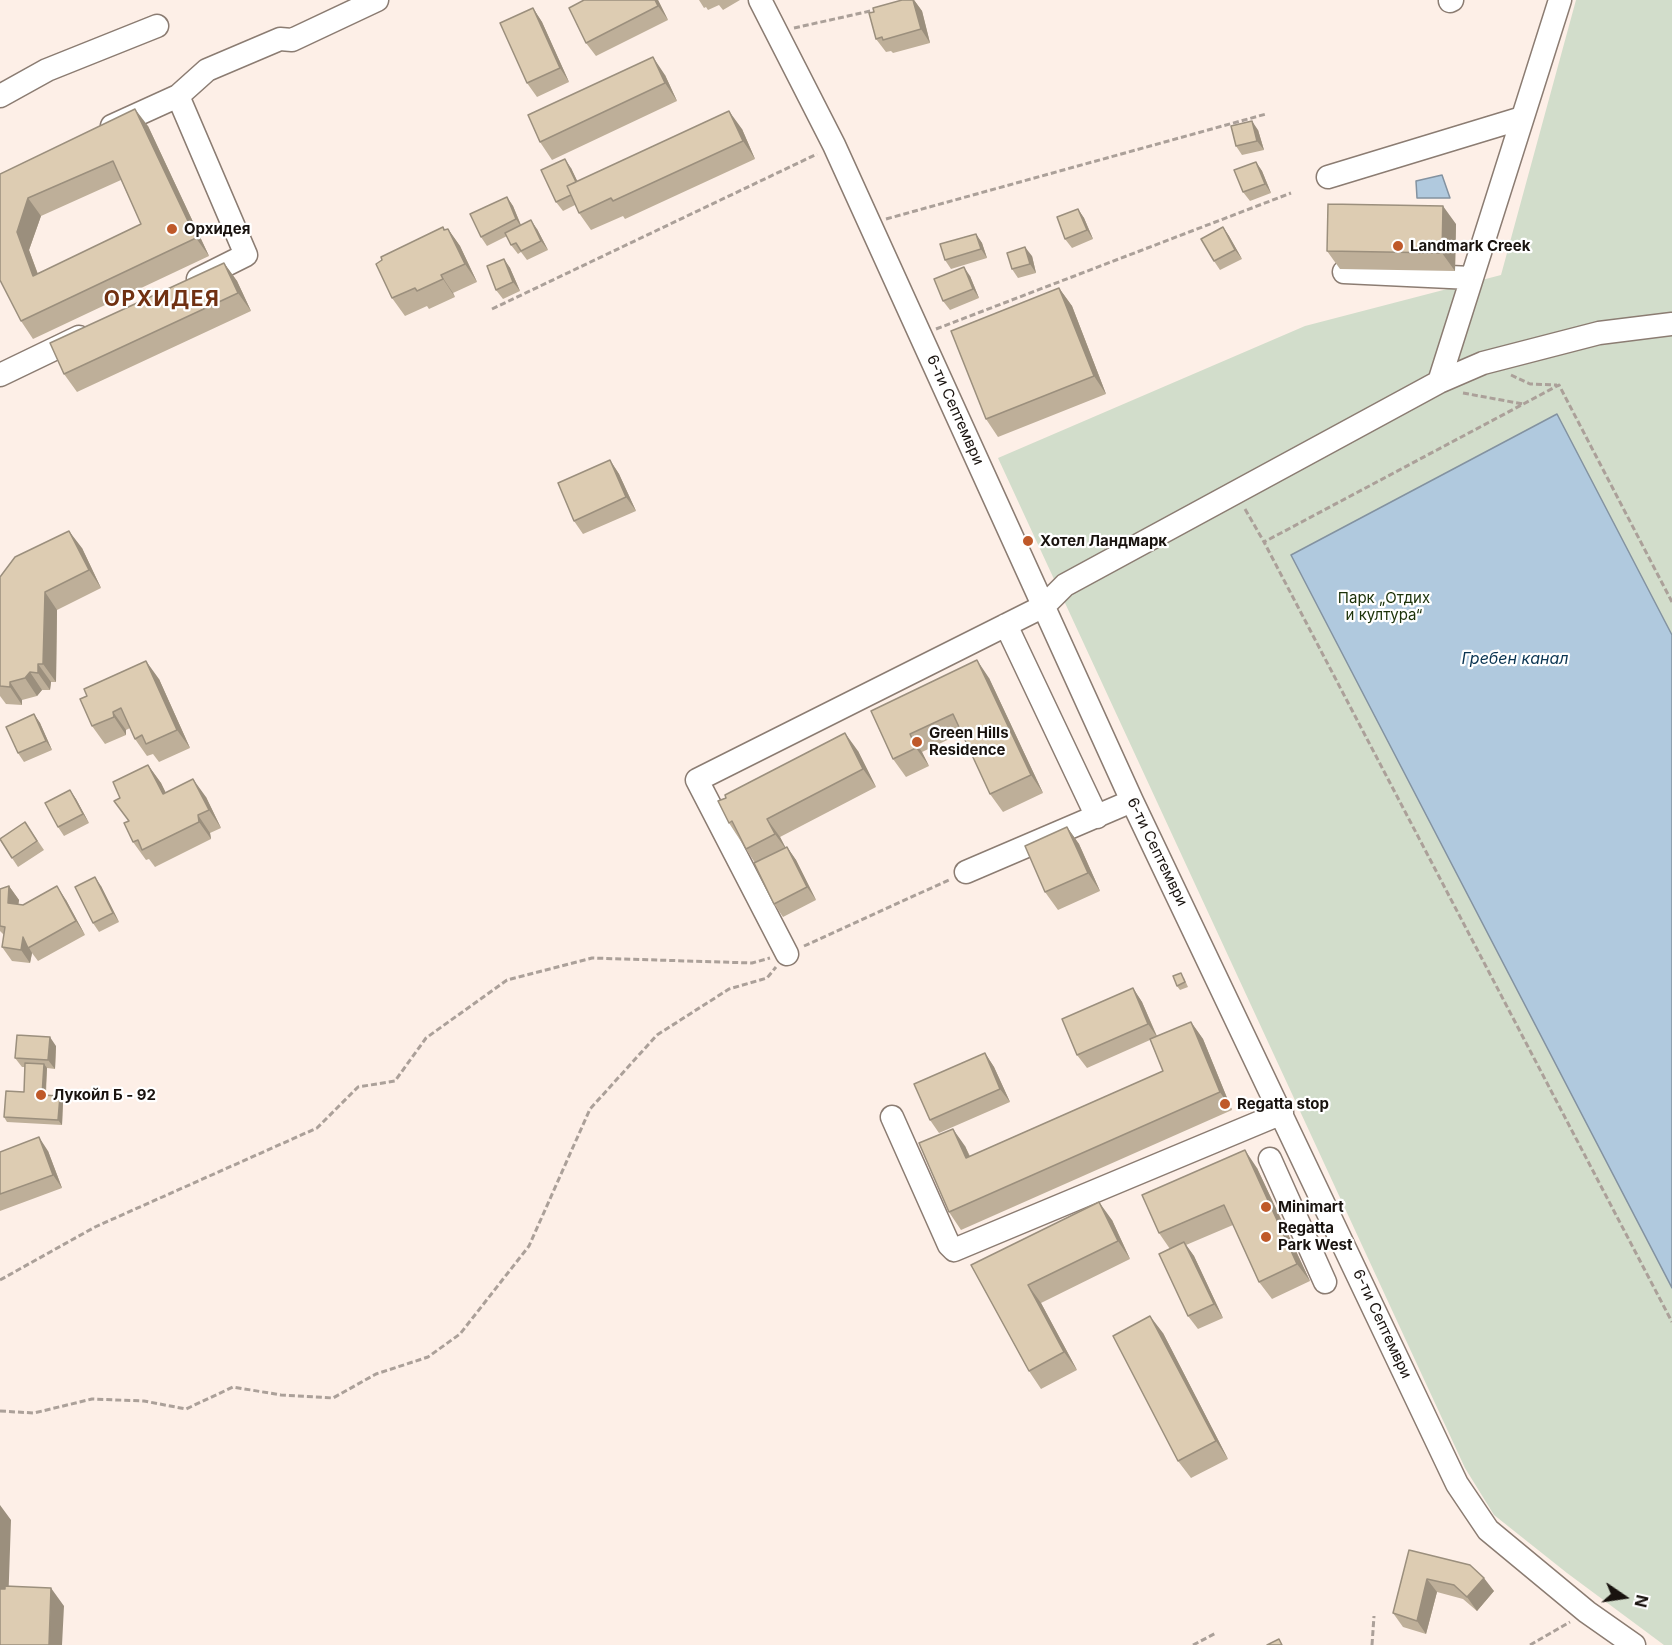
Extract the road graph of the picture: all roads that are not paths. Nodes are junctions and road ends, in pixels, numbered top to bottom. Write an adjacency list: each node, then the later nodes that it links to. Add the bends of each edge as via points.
1 (377, 0): 6 (street, via 292,40 280,39 207,70)
2 (760, 0): 17 (street, 6-ти Септември, via 834,145)
3 (1560, 0): 7 (street)
4 (157, 26): 5 (street, via 47,70)
5 (0, 96)
6 (178, 96): 8 (street); 12 (street, via 246,255)
7 (1522, 118): 9 (street); 11 (street)
8 (94, 135)
9 (1328, 177)
10 (1344, 272): 11 (street)
11 (1471, 278): 16 (street)
12 (182, 287)
13 (1672, 324): 16 (street, via 1599,333 1483,363)
14 (96, 328): 15 (street)
15 (0, 375)
16 (1439, 382): 17 (street, via 1065,585)
17 (1044, 606): 18 (street); 19 (street, 6-ти Септември)
18 (1006, 625): 20 (street); 22 (street, via 697,780)
19 (1132, 801): 20 (street); 23 (street, 6-ти Септември)
20 (1097, 817): 21 (street)
21 (966, 872)
22 (787, 954)
23 (1282, 1113): 24 (street, via 954,1250); 26 (street, 6-ти Септември)
24 (892, 1117)
25 (1270, 1159): 27 (street)
26 (1338, 1231): 27 (street); 29 (street, 6-ти Септември, via 1471,1508 1488,1530 1587,1612)
27 (1308, 1245): 28 (street)
28 (1325, 1282)
29 (1634, 1645)

